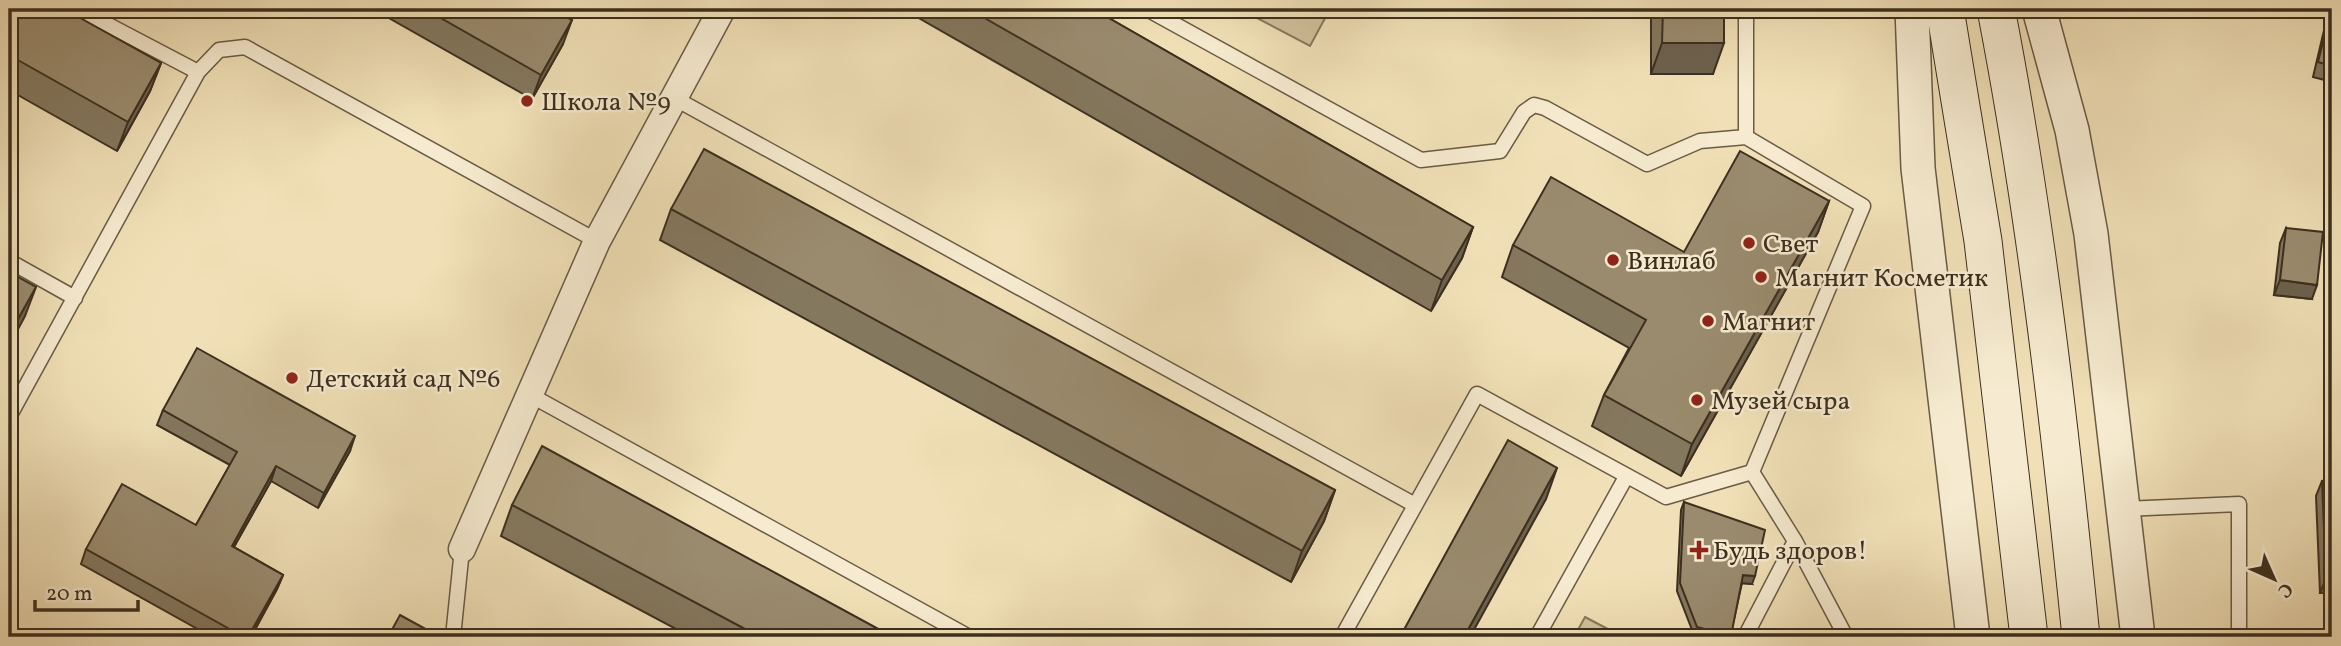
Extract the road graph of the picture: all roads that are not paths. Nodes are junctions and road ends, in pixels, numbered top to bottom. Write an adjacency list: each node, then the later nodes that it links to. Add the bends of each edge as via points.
1 (78, 9): 9 (lane)
2 (722, 9): 10 (street)
3 (1147, 9): 11 (lane, via 1421,160 1500,151 1524,112 1534,105 1647,164 1700,141)
4 (1746, 9): 11 (lane)
5 (1912, 9): 29 (street, via 1918,168)
6 (1945, 9): 30 (main road, via 1983,241)
7 (1996, 9): 31 (main road, via 2034,233)
8 (2039, 9): 20 (street, via 2072,130 2091,234)
9 (198, 72): 12 (lane, via 219,50 245,47); 14 (lane)
10 (674, 98): 12 (street); 19 (lane)
11 (1746, 137): 17 (lane, via 1863,206)
12 (597, 241): 15 (street)
13 (9, 261): 14 (lane)
14 (75, 298): 16 (lane)
15 (532, 396): 22 (street); 24 (lane)
16 (9, 417)
17 (1752, 472): 18 (lane, via 1666,498); 21 (lane)
18 (1626, 477): 19 (lane, via 1477,394); 26 (lane)
19 (1415, 505): 25 (lane)
20 (2124, 509): 32 (street); 33 (lane, via 2239,504)
21 (1795, 541): 27 (lane); 28 (lane)
22 (462, 549): 23 (lane)
23 (453, 637)
24 (969, 637)
25 (1342, 637)
26 (1537, 637)
27 (1745, 637)
28 (1846, 637)
29 (1973, 637)
30 (2029, 637)
31 (2081, 637)
32 (2138, 637)
33 (2239, 637)

